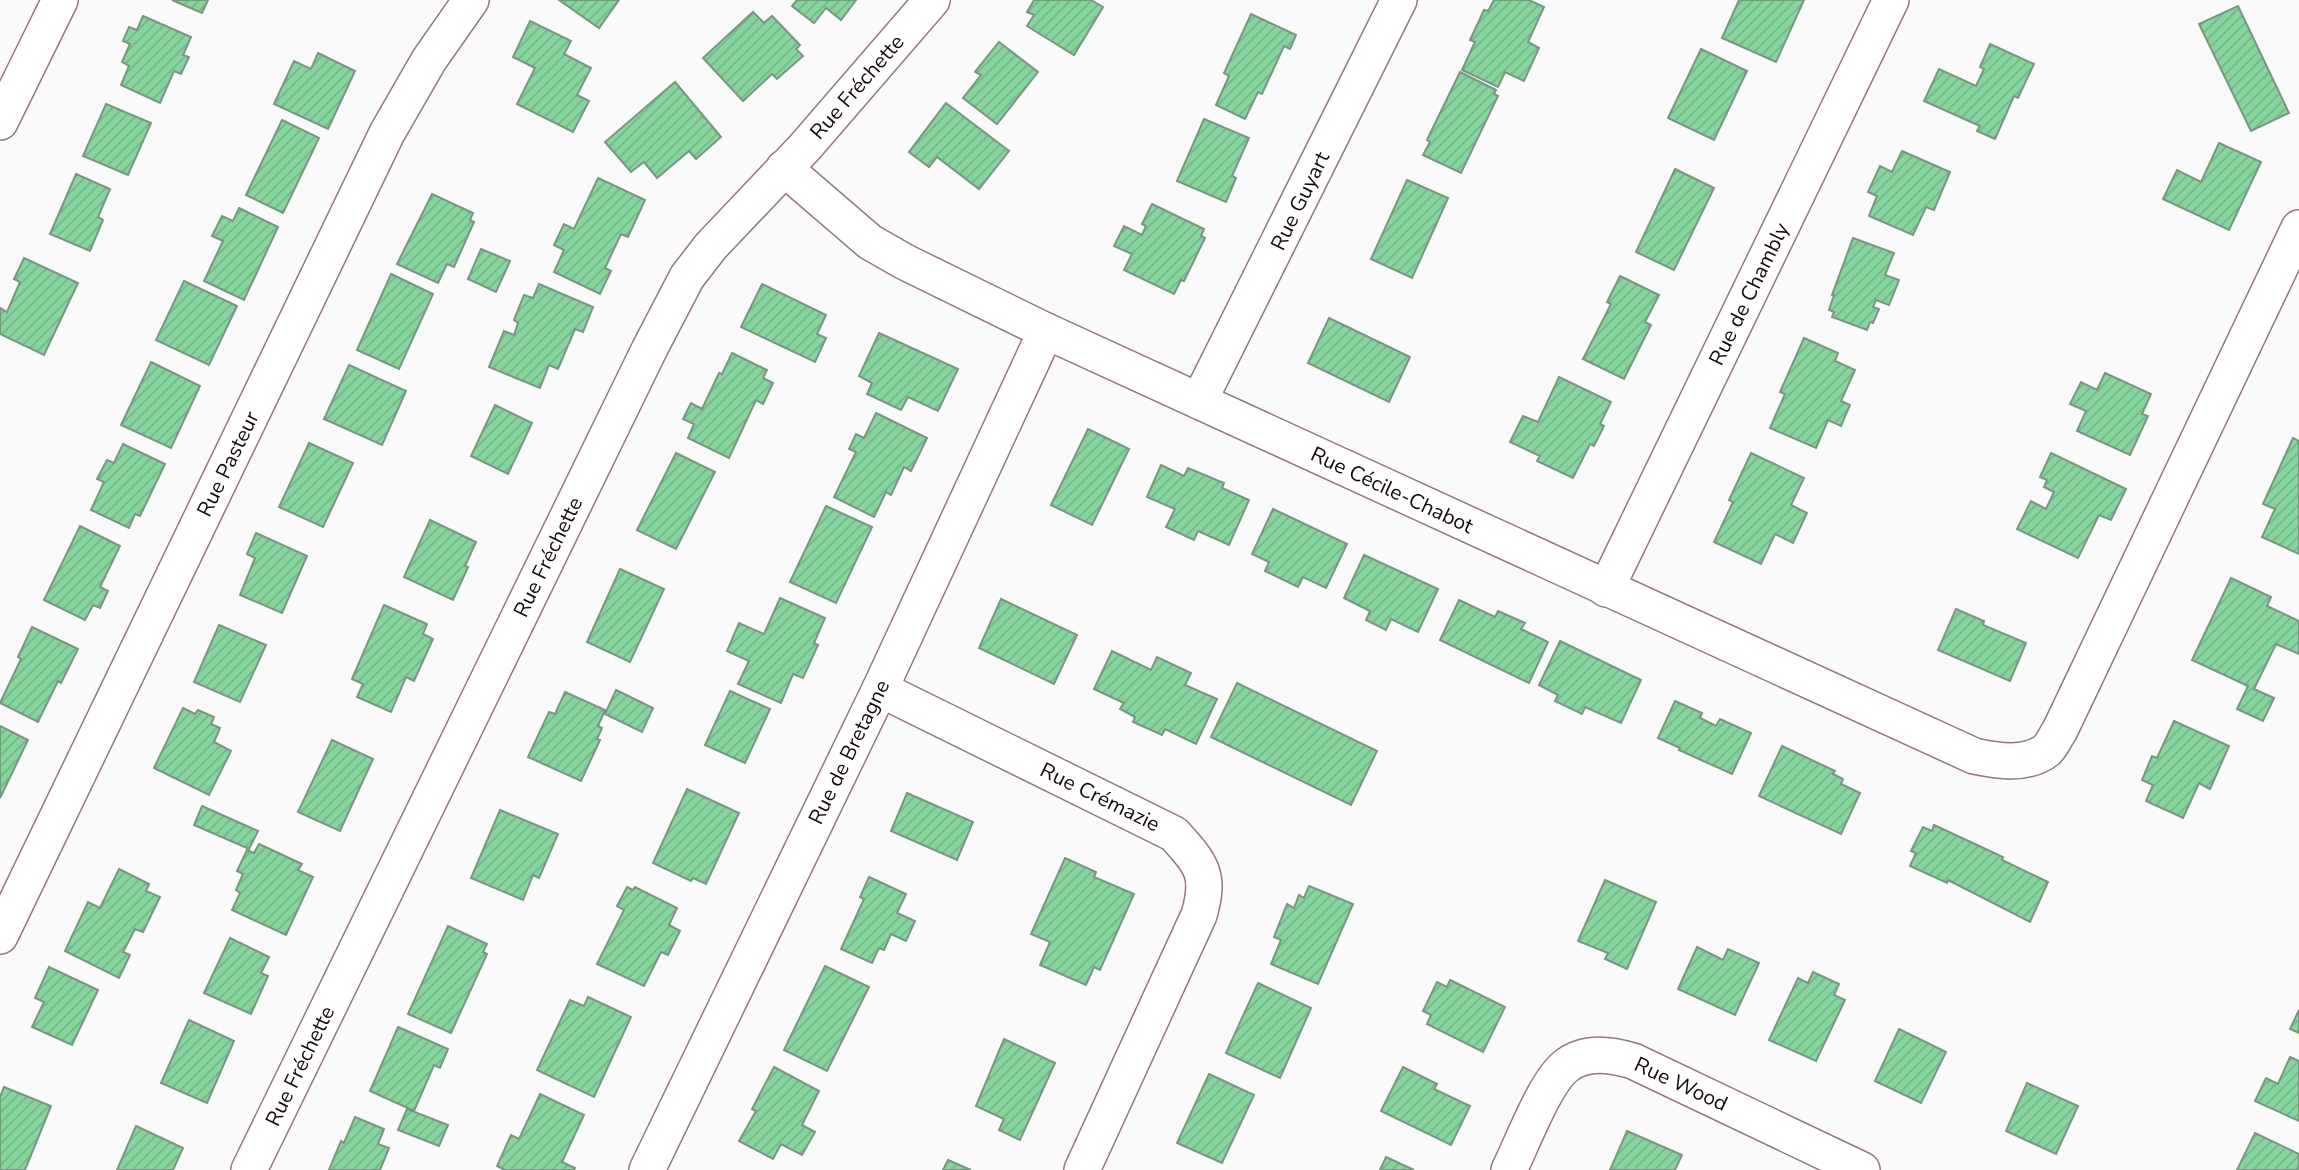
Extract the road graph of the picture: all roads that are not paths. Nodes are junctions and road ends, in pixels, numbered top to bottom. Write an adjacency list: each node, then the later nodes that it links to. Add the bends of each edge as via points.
1 (60, 0): 6 (street)
2 (471, 0): 13 (street, Rue Pasteur, via 387,133)
3 (932, 0): 7 (street, Rue Fréchette)
4 (1398, 0): 10 (street, Rue Guyart)
5 (1891, 0): 11 (street, Rue de Chambly)
6 (0, 122)
7 (784, 168): 9 (street, Rue Cécile-Chabot, via 870,242); 14 (street, Rue Fréchette, via 711,246 671,305)
8 (2299, 228): 11 (street, Rue Cécile-Chabot, via 2048,749 2025,760 1974,756)
9 (1046, 331): 10 (street, Rue Cécile-Chabot); 12 (street, Rue de Bretagne)
10 (1199, 401): 11 (street, Rue Cécile-Chabot)
11 (1606, 589)
12 (880, 689): 15 (street, Rue de Bretagne); 16 (street, Rue Crémazie, via 1174,834 1198,860 1206,891 1199,915)
13 (0, 936)
14 (250, 1170)
15 (647, 1170)
16 (1082, 1170)
17 (1509, 1170): 18 (street, Rue Wood, via 1551,1084 1566,1065 1587,1056 1611,1055 1633,1061)
18 (1862, 1170)

